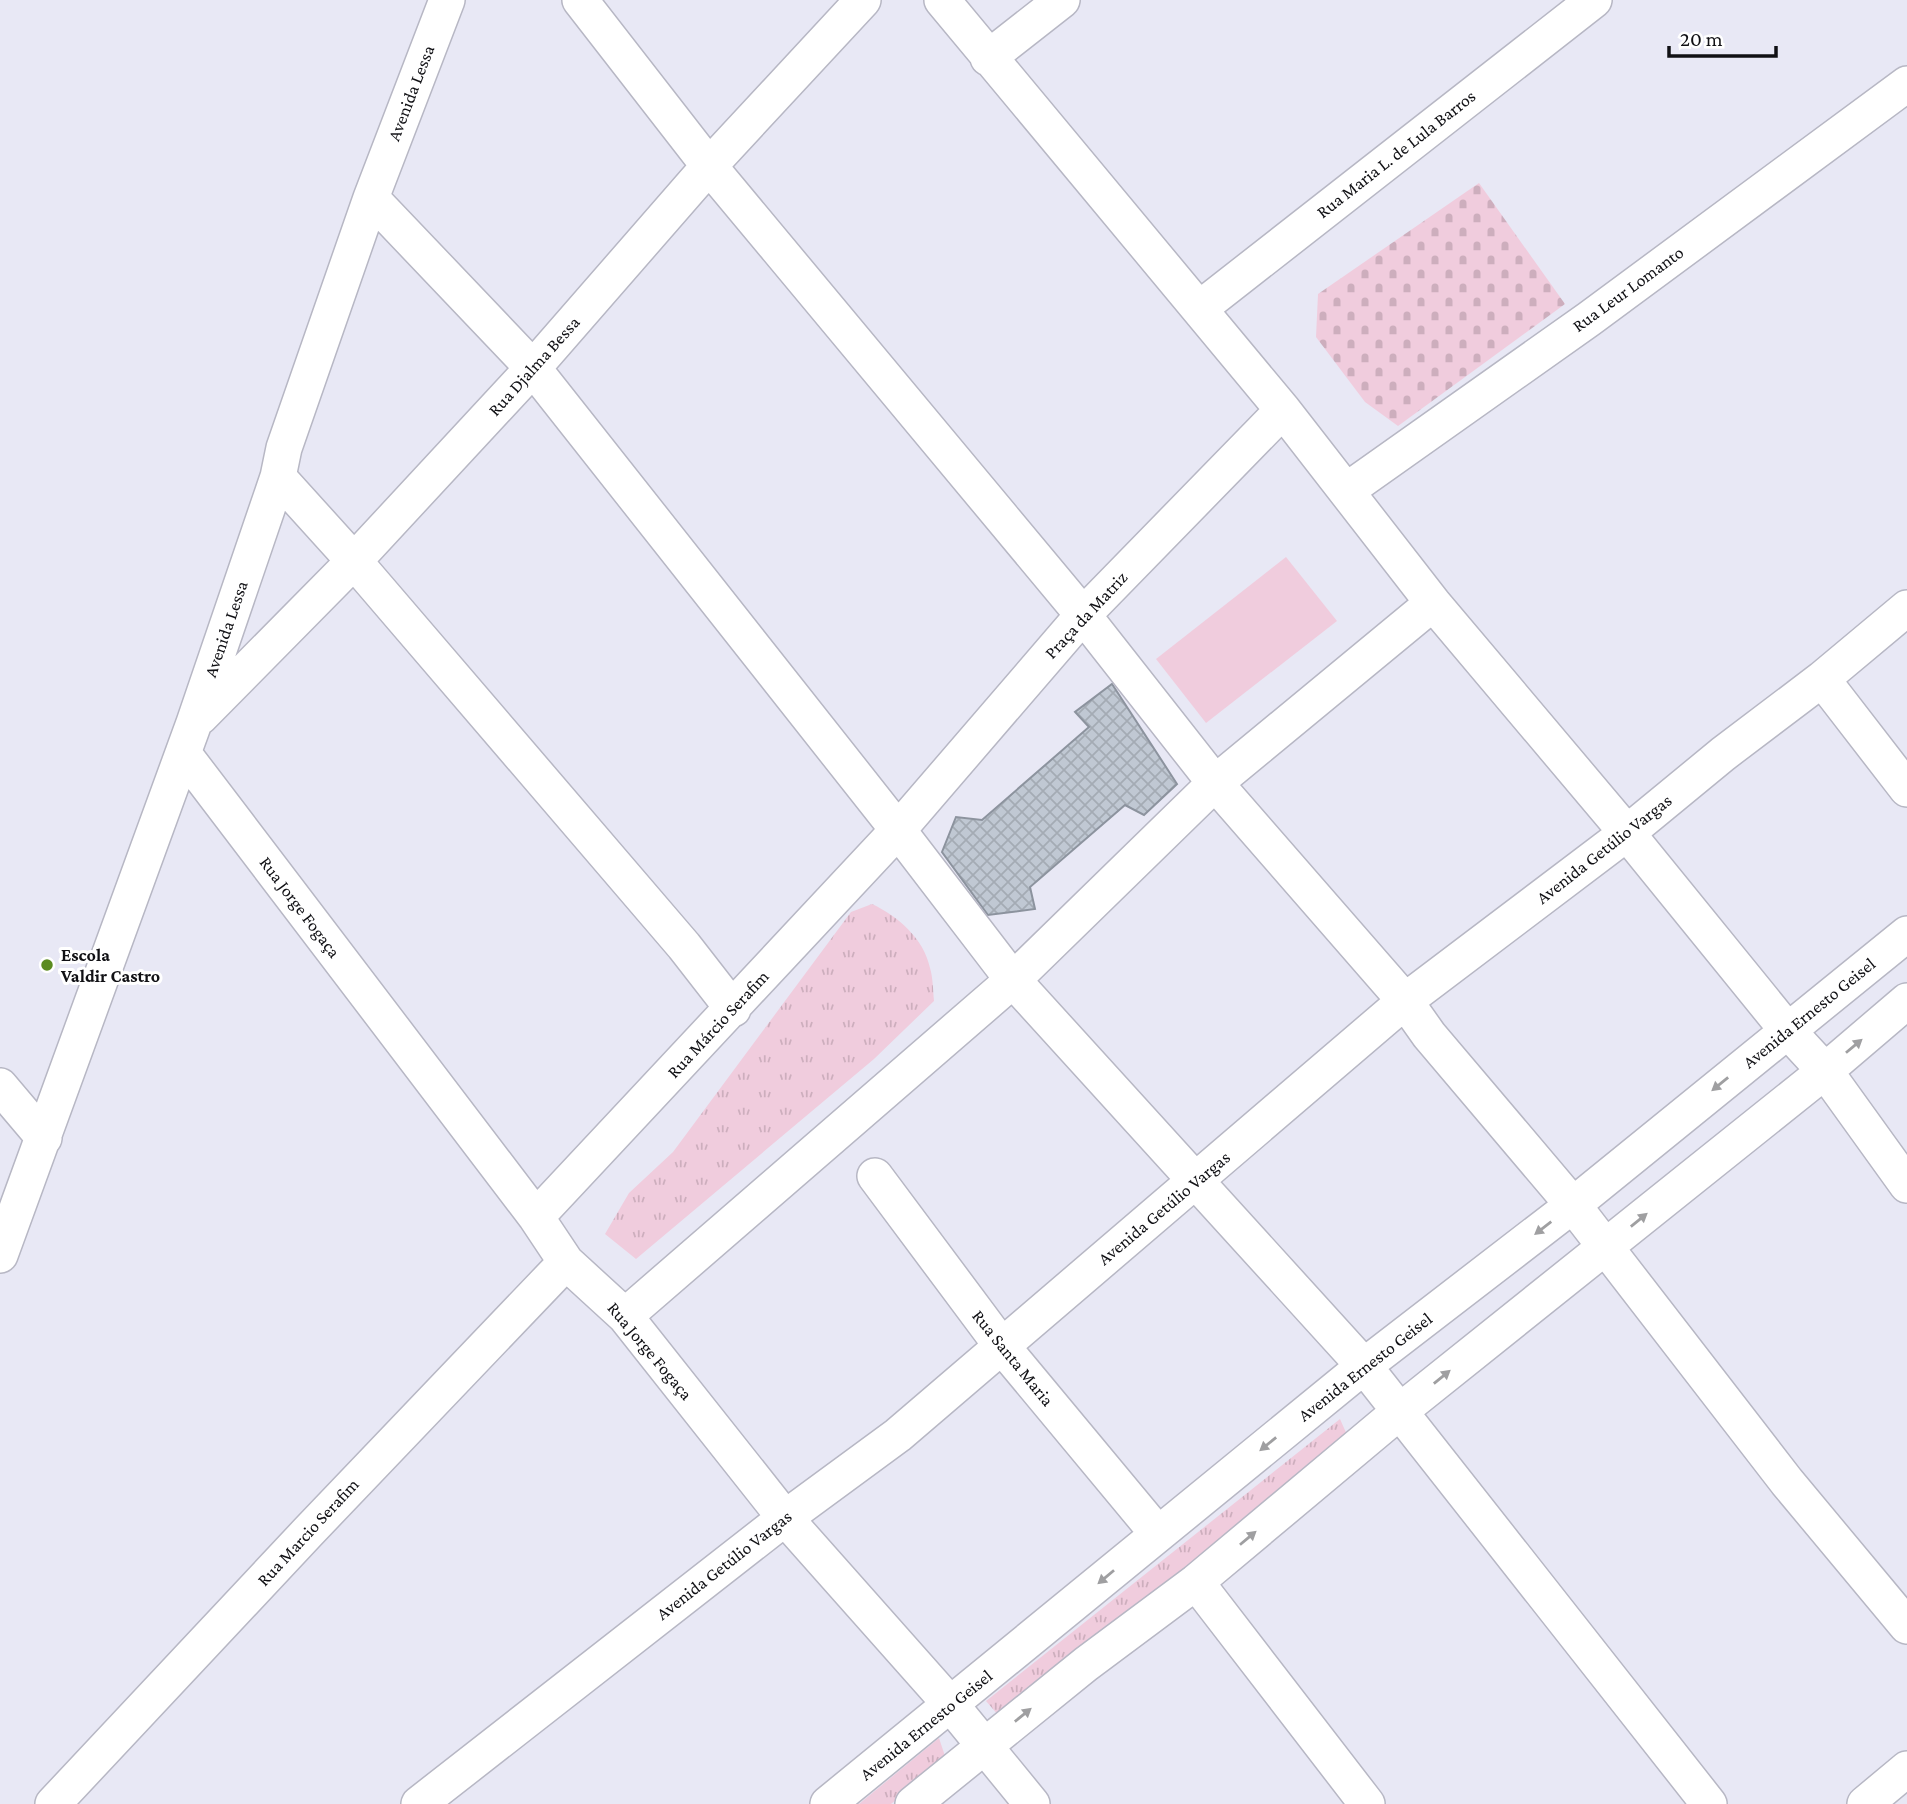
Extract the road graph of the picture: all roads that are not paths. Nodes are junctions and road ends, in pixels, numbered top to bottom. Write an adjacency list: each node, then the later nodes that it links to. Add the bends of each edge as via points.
1 (447, 0): 10 (street, Avenida Lessa)
2 (580, 0): 9 (street)
3 (863, 0): 9 (street, Rua Djalma Bessa)
4 (942, 0): 7 (street)
5 (1062, 0): 7 (street)
6 (1594, 0): 11 (street, Rua Maria L. de Lula Barros)
7 (988, 58): 11 (street)
8 (1907, 84): 15 (street, Rua Leur Lomanto)
9 (709, 166): 12 (street, Rua Djalma Bessa); 19 (street)
10 (371, 198): 12 (street); 14 (street, Avenida Lessa, via 284,447)
11 (1199, 309): 13 (street)
12 (533, 368): 16 (street, Rua Djalma Bessa); 24 (street)
13 (1283, 410): 15 (street); 19 (street, Praça da Matriz)
14 (278, 477): 16 (street); 21 (street, Avenida Lessa)
15 (1346, 491): 17 (street)
16 (354, 561): 21 (street, Rua Djalma Bessa); 30 (street)
17 (1433, 603): 22 (street); 25 (street)
18 (1907, 608): 20 (street, Avenida Getúlio Vargas)
19 (1083, 615): 22 (street); 24 (street, Praça da Matriz)
20 (1822, 679): 23 (street); 25 (street, Avenida Getúlio Vargas)
21 (188, 738): 34 (street, Avenida Lessa); 39 (street, Rua Jorge Fogaça)
22 (1215, 783): 27 (street); 28 (street)
23 (1907, 789)
24 (898, 830): 27 (street); 30 (street, Rua Márcio Serafim)
25 (1627, 833): 28 (street, Avenida Getúlio Vargas); 31 (street)
26 (1907, 934): 31 (street, Avenida Ernesto Geisel)
27 (1013, 980): 36 (street); 43 (street)
28 (1405, 1001): 36 (street, Avenida Getúlio Vargas); 38 (street)
29 (1907, 1001): 32 (street, one-way to 29)
30 (733, 1009): 39 (street, Rua Márcio Serafim)
31 (1787, 1030): 32 (street); 38 (street, Avenida Ernesto Geisel, one-way to 38)
32 (1825, 1071): 37 (street); 40 (street, one-way to 32)
33 (0, 1086): 34 (street)
34 (44, 1138): 41 (street, Avenida Lessa)
35 (875, 1176): 44 (street, Rua Santa Maria)
36 (1196, 1182): 44 (street, Avenida Getúlio Vargas); 45 (street)
37 (1907, 1185)
38 (1573, 1205): 40 (street); 45 (street, Avenida Ernesto Geisel, one-way to 45)
39 (537, 1217): 42 (street, Rua Jorge Fogaça)
40 (1604, 1248): 46 (street, one-way to 40); 50 (street, via 1787,1482)
41 (0, 1255)
42 (566, 1262): 43 (street, Rua Jorge Fogaça); 54 (street, Rua Marcio Serafim)
43 (625, 1316): 47 (street, Rua Jorge Fogaça)
44 (1001, 1345): 47 (street, Avenida Getúlio Vargas, via 898,1435); 48 (street, Rua Santa Maria)
45 (1364, 1366): 46 (street); 48 (street, Avenida Ernesto Geisel, one-way to 48)
46 (1399, 1412): 49 (street, one-way to 46); 60 (street)
47 (785, 1518): 51 (street, Rua Jorge Fogaça); 55 (street, Avenida Getúlio Vargas)
48 (1158, 1534): 51 (street, Avenida Ernesto Geisel, one-way to 51)
49 (1196, 1582): 52 (street, one-way to 49); 59 (street)
50 (1907, 1626)
51 (951, 1705): 52 (street, Rua Jorge Fogaça); 56 (street, Avenida Ernesto Geisel)
52 (985, 1745): 57 (street); 58 (street, Rua Jorge Fogaça)
53 (1907, 1769): 61 (street)
54 (53, 1804)
55 (419, 1804)
56 (828, 1804)
57 (913, 1804)
58 (1032, 1804)
59 (1367, 1804)
60 (1709, 1804)
61 (1865, 1804)

